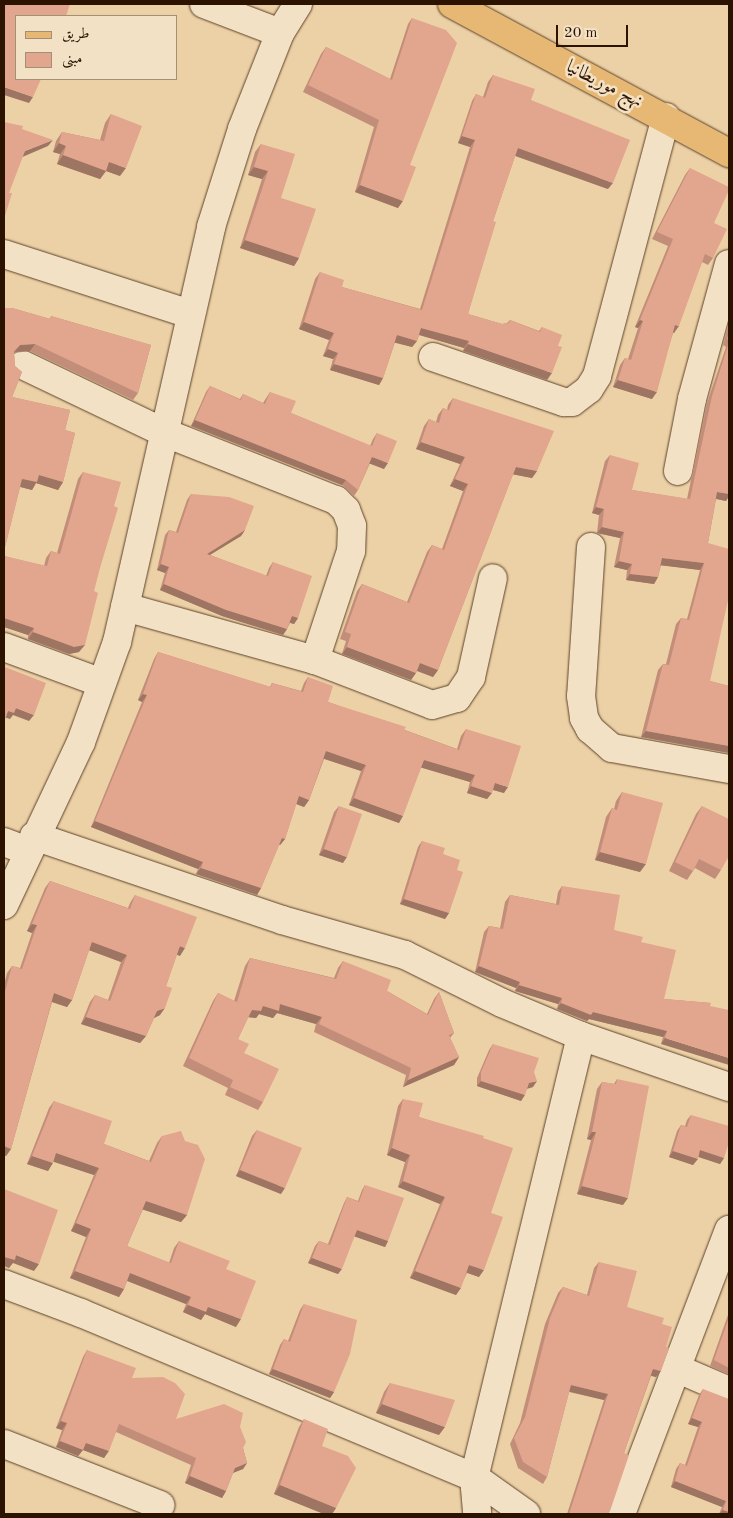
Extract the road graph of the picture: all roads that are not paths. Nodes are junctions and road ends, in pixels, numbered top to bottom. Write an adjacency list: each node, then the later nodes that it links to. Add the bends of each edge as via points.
1 (204, 4): 4 (street)
2 (298, 4): 4 (street)
3 (452, 4): 5 (main road, نهج موريطانيا)
4 (280, 33): 9 (street, via 236,147 211,227)
5 (666, 117): 6 (main road, نهج موريطانيا); 10 (street, via 597,376 589,389 572,402 564,402)
6 (729, 153)
7 (4, 254): 9 (street)
8 (729, 264): 13 (street, via 692,399)
9 (190, 314): 12 (street)
10 (432, 357)
11 (23, 365): 12 (street)
12 (163, 432): 16 (street); 18 (street, via 321,491 346,510 352,526 351,550)
13 (678, 471)
14 (591, 548): 20 (street, via 580,696 584,718 590,729 612,748)
15 (493, 578): 18 (street, via 471,677 457,698 432,705)
16 (125, 607): 18 (street); 19 (street)
17 (4, 647): 19 (street)
18 (315, 660)
19 (102, 683): 21 (street, via 82,742)
20 (729, 769)
21 (22, 843): 22 (street); 23 (street, via 405,955 502,1003)
22 (4, 905)
23 (581, 1036): 24 (street); 30 (street)
24 (729, 1087)
25 (729, 1230): 27 (street)
26 (4, 1284): 30 (street)
27 (678, 1369): 28 (street); 34 (street)
28 (729, 1391)
29 (4, 1444): 31 (street)
30 (474, 1477): 32 (street); 33 (street)
31 (160, 1505)
32 (477, 1514)
33 (526, 1514)
34 (622, 1514)

